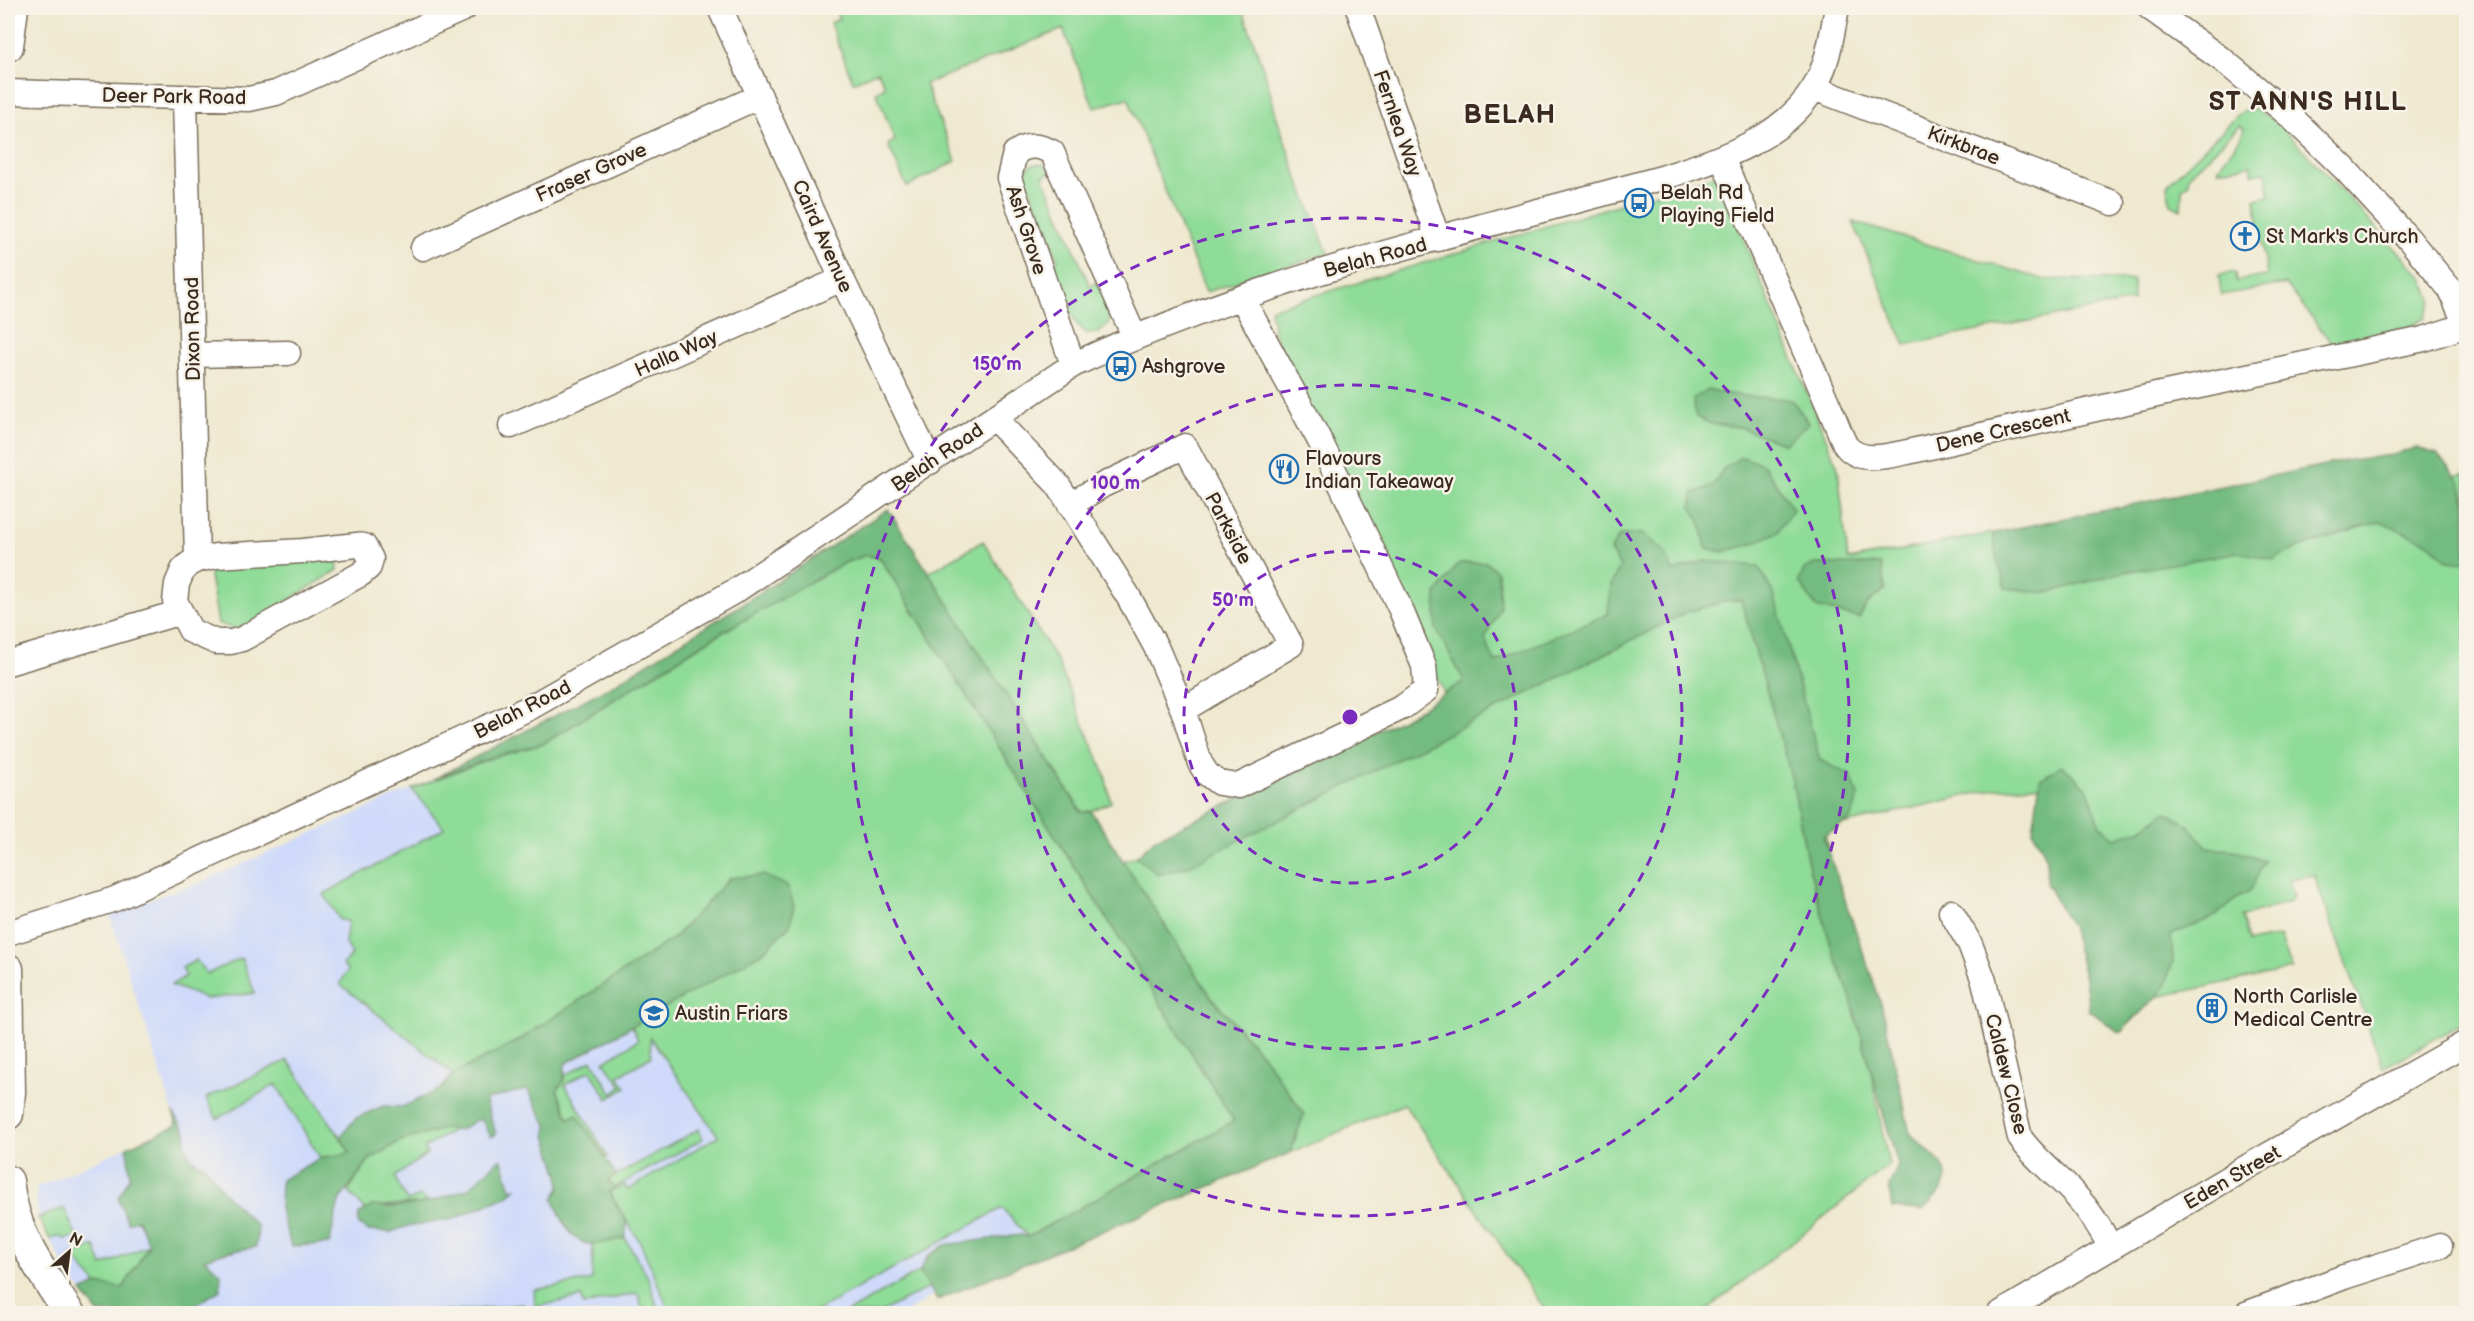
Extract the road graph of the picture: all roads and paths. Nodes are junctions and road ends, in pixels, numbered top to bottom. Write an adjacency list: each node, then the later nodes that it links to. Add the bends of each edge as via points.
1 (13, 8): 7 (street)
2 (465, 8): 11 (street, Deer Park Road, via 276,93 249,99)
3 (720, 8): 10 (street, Caird Avenue)
4 (1358, 8): 14 (street, Fernlea Way)
5 (1837, 8): 8 (street, Belah Road)
6 (2150, 8): 18 (street, via 2224,61 2344,168 2451,289)
7 (8, 46)
8 (1814, 88): 12 (street, Belah Road, via 1775,128); 13 (street, Kirkbrae)
9 (8, 92): 11 (street, Deer Park Road)
10 (760, 96): 15 (street, Fraser Grove); 16 (street, Caird Avenue)
11 (185, 99): 21 (street, Dixon Road)
12 (1722, 158): 14 (street, Belah Road); 18 (street, Dene Crescent, via 1847,446 1858,454 1875,458 2424,339)
13 (2113, 203)
14 (1438, 239): 17 (street, Belah Road, via 1298,278)
15 (423, 248)
16 (842, 279): 24 (street, Halla Way); 25 (street, Caird Avenue)
17 (1242, 298): 19 (street, Belah Road); 30 (street, via 1321,444 1401,610 1424,666 1426,690 1403,706 1238,786 1219,783 1207,774 1200,764)
18 (2466, 325)
19 (1134, 336): 22 (street, Belah Road); 22 (street, Ash Grove, via 1052,152 1034,145 1023,147 1015,153 1010,178)
20 (288, 353): 21 (street)
21 (193, 355): 27 (street, Dixon Road)
22 (1073, 365): 23 (street, Belah Road)
23 (994, 418): 25 (street, Belah Road); 26 (street, via 1058,485)
24 (511, 426)
25 (930, 462): 32 (street, Belah Road, via 735,591 529,708 115,899)
26 (1070, 505): 30 (street, via 1128,596); 30 (street, Parkside, via 1185,446 1291,645)
27 (197, 560): 28 (street, via 183,570 177,584 175,601); 28 (street, via 357,545 364,546 371,560 361,574 242,639 216,642 202,637 191,631)
28 (181, 612): 29 (street)
29 (8, 663)
30 (1183, 710)
31 (1951, 912): 39 (street, Caldew Close, via 1970,944 1984,981 2020,1138 2091,1214)
32 (8, 933)
33 (8, 969): 35 (street)
34 (2466, 1043): 39 (street, Eden Street)
35 (8, 1114)
36 (8, 1181): 40 (street)
37 (8, 1222): 40 (street)
38 (2440, 1246): 43 (street)
39 (2111, 1248): 42 (street, Eden Street)
40 (28, 1252): 41 (street)
41 (70, 1314)
42 (1999, 1314)
43 (2246, 1314)

